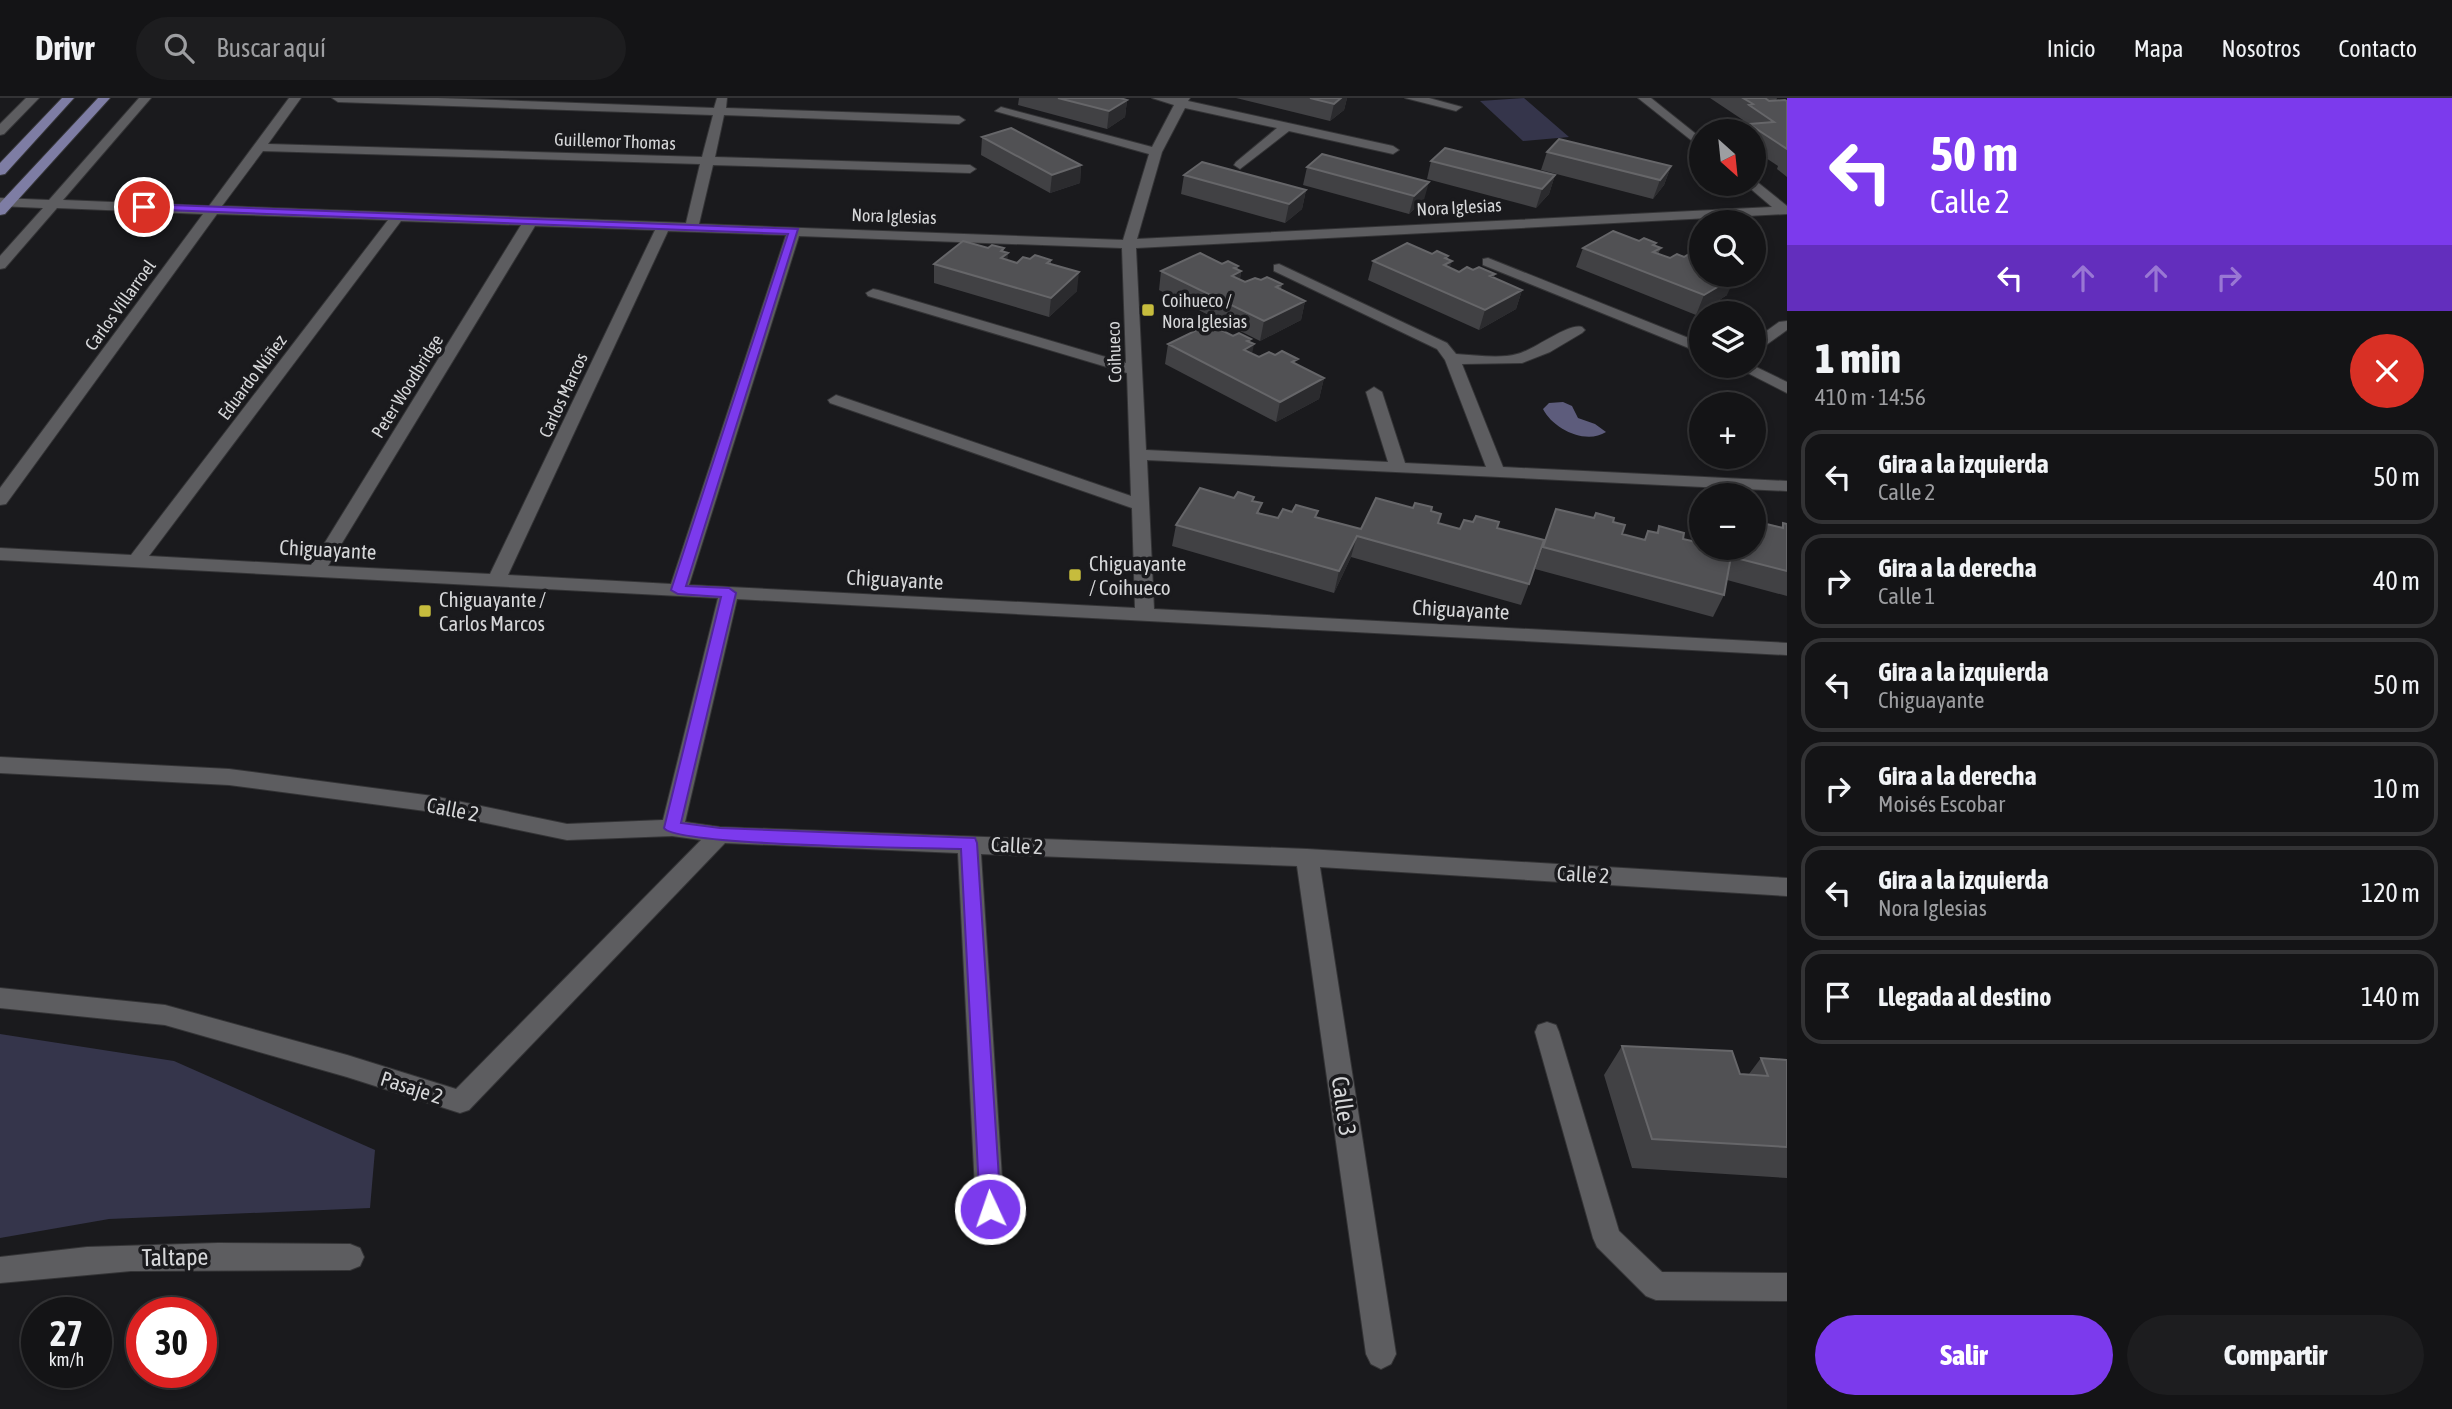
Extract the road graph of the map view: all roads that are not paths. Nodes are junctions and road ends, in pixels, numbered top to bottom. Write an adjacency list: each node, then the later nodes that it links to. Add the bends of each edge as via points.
1 (33, 98): 16 (street)
2 (68, 98): 24 (main road)
3 (104, 98): 27 (main road)
4 (145, 98): 26 (street)
5 (295, 98): 18 (street, Carlos Villarroel)
6 (338, 98): 11 (street)
7 (1158, 98): 10 (street)
8 (1411, 98): 12 (street)
9 (1644, 98): 17 (street)
10 (1182, 101): 15 (street); 20 (street, Coihueco)
11 (721, 105): 14 (street); 21 (street)
12 (1456, 107)
13 (1001, 111): 20 (street)
14 (959, 120)
15 (1286, 127): 19 (street); 22 (street)
16 (0, 131)
17 (1689, 134)
18 (259, 147): 21 (street, Guillemor Thomas); 28 (street, Carlos Villarroel)
19 (1393, 150)
20 (1156, 152): 35 (street, Coihueco)
21 (708, 161): 23 (street, Guillemor Thomas); 33 (street)
22 (1240, 165)
23 (970, 169)
24 (0, 171)
25 (1766, 195): 29 (street)
26 (53, 203): 27 (street, Nora Iglesias); 28 (street, Nora Iglesias); 37 (street)
27 (3, 205)
28 (213, 209): 30 (street, Nora Iglesias); 54 (street, Carlos Villarroel)
29 (1786, 210): 35 (street, Nora Iglesias)
30 (398, 216): 31 (street, Nora Iglesias); 57 (street, Eduardo Núñez)
31 (531, 221): 32 (street, Nora Iglesias); 58 (street, Peter Woodbridge)
32 (664, 226): 33 (street, Nora Iglesias); 59 (street, Carlos Marcos)
33 (692, 227): 34 (street, Nora Iglesias)
34 (794, 231): 35 (street, Nora Iglesias); 60 (street)
35 (1129, 244): 45 (street, Coihueco)
36 (1488, 262): 43 (street)
37 (0, 265)
38 (1279, 268): 44 (street, via 1442,346)
39 (873, 293): 45 (street)
40 (1784, 325): 42 (street)
41 (1577, 330): 44 (street, via 1517,360)
42 (1766, 338)
43 (1689, 343)
44 (1452, 359): 52 (street)
45 (1134, 370): 50 (street, Coihueco)
46 (1766, 378): 47 (street)
47 (1787, 388)
48 (1374, 392): 51 (street)
49 (836, 400): 55 (street)
50 (1138, 455): 51 (street); 55 (street, Coihueco)
51 (1398, 467): 52 (street)
52 (1496, 471): 53 (street)
53 (1787, 486)
54 (0, 500)
55 (1140, 505): 62 (street, Coihueco)
56 (0, 554): 57 (street, Chiguayante)
57 (136, 561): 58 (street, Chiguayante)
58 (316, 571): 59 (street, Chiguayante)
59 (496, 580): 60 (street, Chiguayante)
60 (678, 590): 61 (street, Chiguayante)
61 (729, 593): 62 (street, Chiguayante); 65 (street)
62 (1144, 615): 63 (street, Chiguayante)
63 (1787, 649)
64 (0, 765): 65 (street, Calle 2, via 229,777 433,804 567,832)
65 (672, 828): 66 (street, Calle 2)
66 (720, 835): 67 (street, Calle 2); 70 (street, Pasaje 2, via 460,1102 165,1015)
67 (969, 843): 68 (street, Calle 2); 72 (street)
68 (1307, 858): 69 (street, Calle 2); 76 (street, Calle 3)
69 (1787, 887)
70 (0, 998)
71 (1547, 1032): 75 (street, via 1608,1238 1656,1286)
72 (990, 1209)
73 (350, 1256): 74 (street, Taltape, via 163,1256)
74 (0, 1270)
75 (1787, 1287)
76 (1381, 1353)

